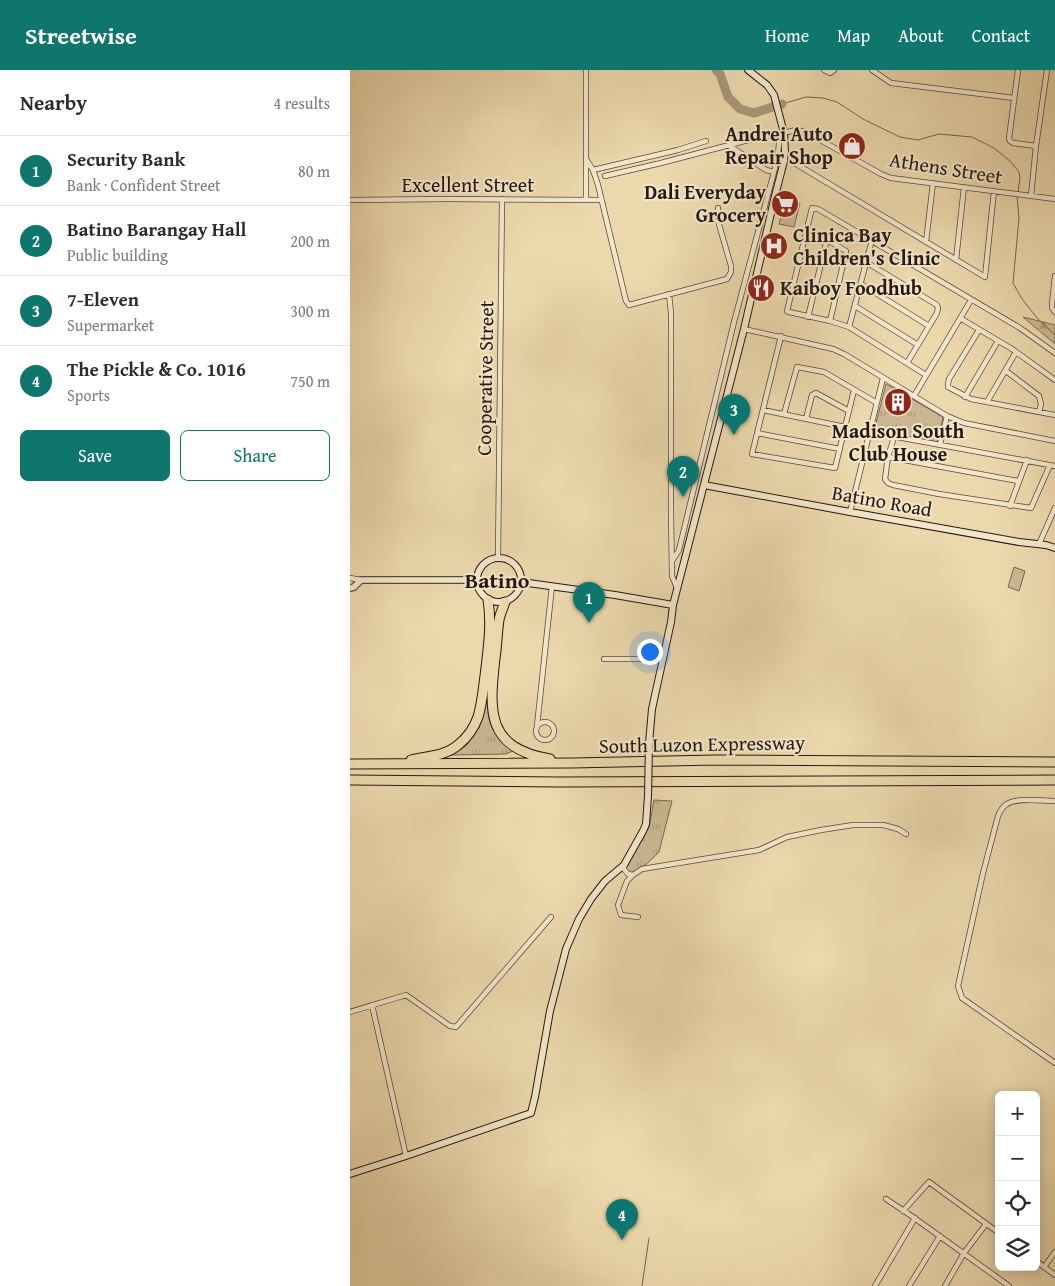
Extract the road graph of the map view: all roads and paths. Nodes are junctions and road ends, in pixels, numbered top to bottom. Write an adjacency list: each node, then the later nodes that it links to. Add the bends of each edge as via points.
1 (586, 70): 13 (street)
2 (748, 70): 9 (main road, via 774,95)
3 (824, 70): 4 (street, via 830,73)
4 (834, 70)
5 (872, 70): 8 (street, via 891,83)
6 (1018, 70): 8 (street)
7 (1046, 70): 12 (street)
8 (1014, 98): 12 (street, via 1009,138 1013,143)
9 (782, 133): 11 (street, Athens Street); 16 (street); 18 (street, Athens Street, via 804,131 886,176); 45 (main road, via 784,162)
10 (706, 141): 15 (street)
11 (728, 145): 16 (street); 17 (street, Athens Street)
12 (1036, 146): 21 (street)
13 (586, 158): 15 (street); 25 (street)
14 (791, 161): 31 (street)
15 (593, 170): 26 (street)
16 (774, 172): 87 (street, via 679,550)
17 (605, 176)
18 (933, 183): 19 (street, Athens Street); 31 (street)
19 (964, 187): 20 (street, Athens Street); 32 (street)
20 (994, 191): 21 (street, Athens Street); 32 (street, via 985,277)
21 (1031, 196): 23 (street, Athens Street)
22 (502, 199): 24 (street, Excellent Street); 25 (street, Excellent Street); 86 (street, Cooperative Street)
23 (1055, 199)
24 (350, 200)
25 (586, 200): 26 (street, Excellent Street)
26 (600, 200): 36 (street, via 626,302 629,305)
27 (718, 208): 36 (street, via 731,272 727,279)
28 (807, 228): 29 (street); 30 (street, via 812,208 818,209); 40 (street, via 787,311)
29 (827, 239): 40 (street); 42 (street, via 846,251)
30 (872, 240): 33 (street); 37 (street)
31 (926, 242): 32 (street)
32 (956, 260)
33 (866, 262): 35 (street); 43 (street, via 937,305 937,313)
34 (1055, 276): 39 (street, via 1052,304)
35 (861, 284): 38 (street); 43 (street)
36 (669, 294): 87 (street)
37 (971, 300): 41 (street); 51 (street)
38 (855, 306): 44 (street); 49 (street)
39 (1055, 312)
40 (808, 316): 42 (street)
41 (960, 318): 46 (street); 54 (street)
42 (830, 322): 44 (street)
43 (929, 326): 49 (street)
44 (849, 328): 52 (street)
45 (744, 329): 47 (street); 80 (main road)
46 (979, 330): 48 (street); 59 (street, via 948,384)
47 (781, 336): 55 (street, via 834,349); 62 (street)
48 (998, 341): 50 (street); 59 (street)
49 (918, 344): 52 (street)
50 (1016, 352): 53 (street); 56 (street)
51 (1055, 353)
52 (907, 363): 54 (street)
53 (1006, 371): 60 (street); 64 (street, via 1039,396)
54 (926, 374): 58 (street)
55 (883, 378): 58 (street); 61 (street)
56 (1055, 380)
57 (854, 390): 61 (street); 63 (street); 65 (street, via 824,372 797,367)
58 (914, 396): 67 (street)
59 (965, 396): 60 (street)
60 (986, 402): 64 (street)
61 (876, 403): 70 (street)
62 (763, 410): 65 (street); 71 (street)
63 (849, 412): 68 (street, via 816,393 812,395); 69 (street)
64 (1039, 412): 66 (street)
65 (784, 414): 68 (street)
66 (1055, 415)
67 (947, 416): 73 (street, via 964,423); 74 (street)
68 (806, 419): 69 (street)
69 (845, 427): 75 (street)
70 (870, 432): 72 (street); 83 (street)
71 (757, 433): 75 (street); 75 (street, via 752,454 835,468)
72 (894, 437): 74 (street); 76 (street)
73 (1055, 440)
74 (940, 444): 77 (street)
75 (840, 449)
76 (888, 457): 79 (street); 81 (street, via 885,479 889,484)
77 (1027, 460): 78 (street); 79 (street)
78 (1052, 465): 81 (street, via 1031,508)
79 (1018, 481): 81 (street)
80 (704, 485): 83 (main road, Batino Road); 94 (main road)
81 (1010, 506)
82 (1055, 508): 84 (street)
83 (850, 512): 84 (main road, Batino Road)
84 (1039, 544): 85 (main road, Batino Road)
85 (1055, 548)
86 (498, 558): 90 (main road, via 481,567); 91 (main road, via 508,559 515,565)
87 (672, 561): 94 (street, via 672,576)
88 (350, 578): 89 (street)
89 (361, 580): 90 (street); 93 (street)
90 (477, 580): 95 (main road, via 480,591)
91 (521, 582): 92 (main road); 96 (main road, via 516,595)
92 (552, 586): 97 (main road); 100 (street)
93 (350, 588)
94 (677, 588): 97 (main road)
95 (488, 600): 96 (main road); 103 (highway, via 491,617 487,664 482,702 474,726 458,746)
96 (505, 602): 104 (highway, via 499,619 492,685 497,726 504,738 518,750)
97 (673, 605): 99 (main road)
98 (604, 659): 99 (street)
99 (663, 659): 109 (main road, bridge, via 652,709 646,824)
100 (537, 726): 100 (street, via 540,739 548,740 553,736 554,727 549,722)
101 (1055, 762): 104 (highway, South Luzon Expressway, via 716,760)
102 (350, 764): 103 (highway, South Luzon Expressway)
103 (399, 764): 104 (highway, South Luzon Expressway)
104 (572, 764)
105 (350, 780): 106 (highway, South Luzon Expressway)
106 (1055, 780)
107 (1055, 801): 115 (street, via 1009,802 1002,808 983,873 958,986 962,998)
108 (906, 834): 110 (street, via 883,825 853,825 787,837 759,850 642,869)
109 (624, 865): 110 (street, via 628,874); 116 (main road, via 591,899 566,949 550,1011 531,1113)
110 (633, 874): 112 (street, via 618,905 621,915)
111 (551, 917): 113 (street, via 456,1027 406,995)
112 (638, 917)
113 (372, 1005): 114 (street); 116 (street)
114 (350, 1012)
115 (1055, 1063)
116 (406, 1156): 117 (main road)
117 (350, 1174)
118 (886, 1200): 119 (street)
119 (903, 1211): 120 (street); 121 (street, via 928,1182)
120 (915, 1218): 123 (street); 129 (street)
121 (986, 1224): 122 (street); 125 (street)
122 (995, 1230)
123 (940, 1236): 125 (street); 130 (street)
124 (1055, 1252): 127 (street)
125 (964, 1254): 131 (street); 132 (street)
126 (1040, 1264): 127 (street)
127 (1044, 1266): 128 (street)
128 (1055, 1274)
129 (875, 1286)
130 (909, 1286)
131 (946, 1286)
132 (1009, 1286)

